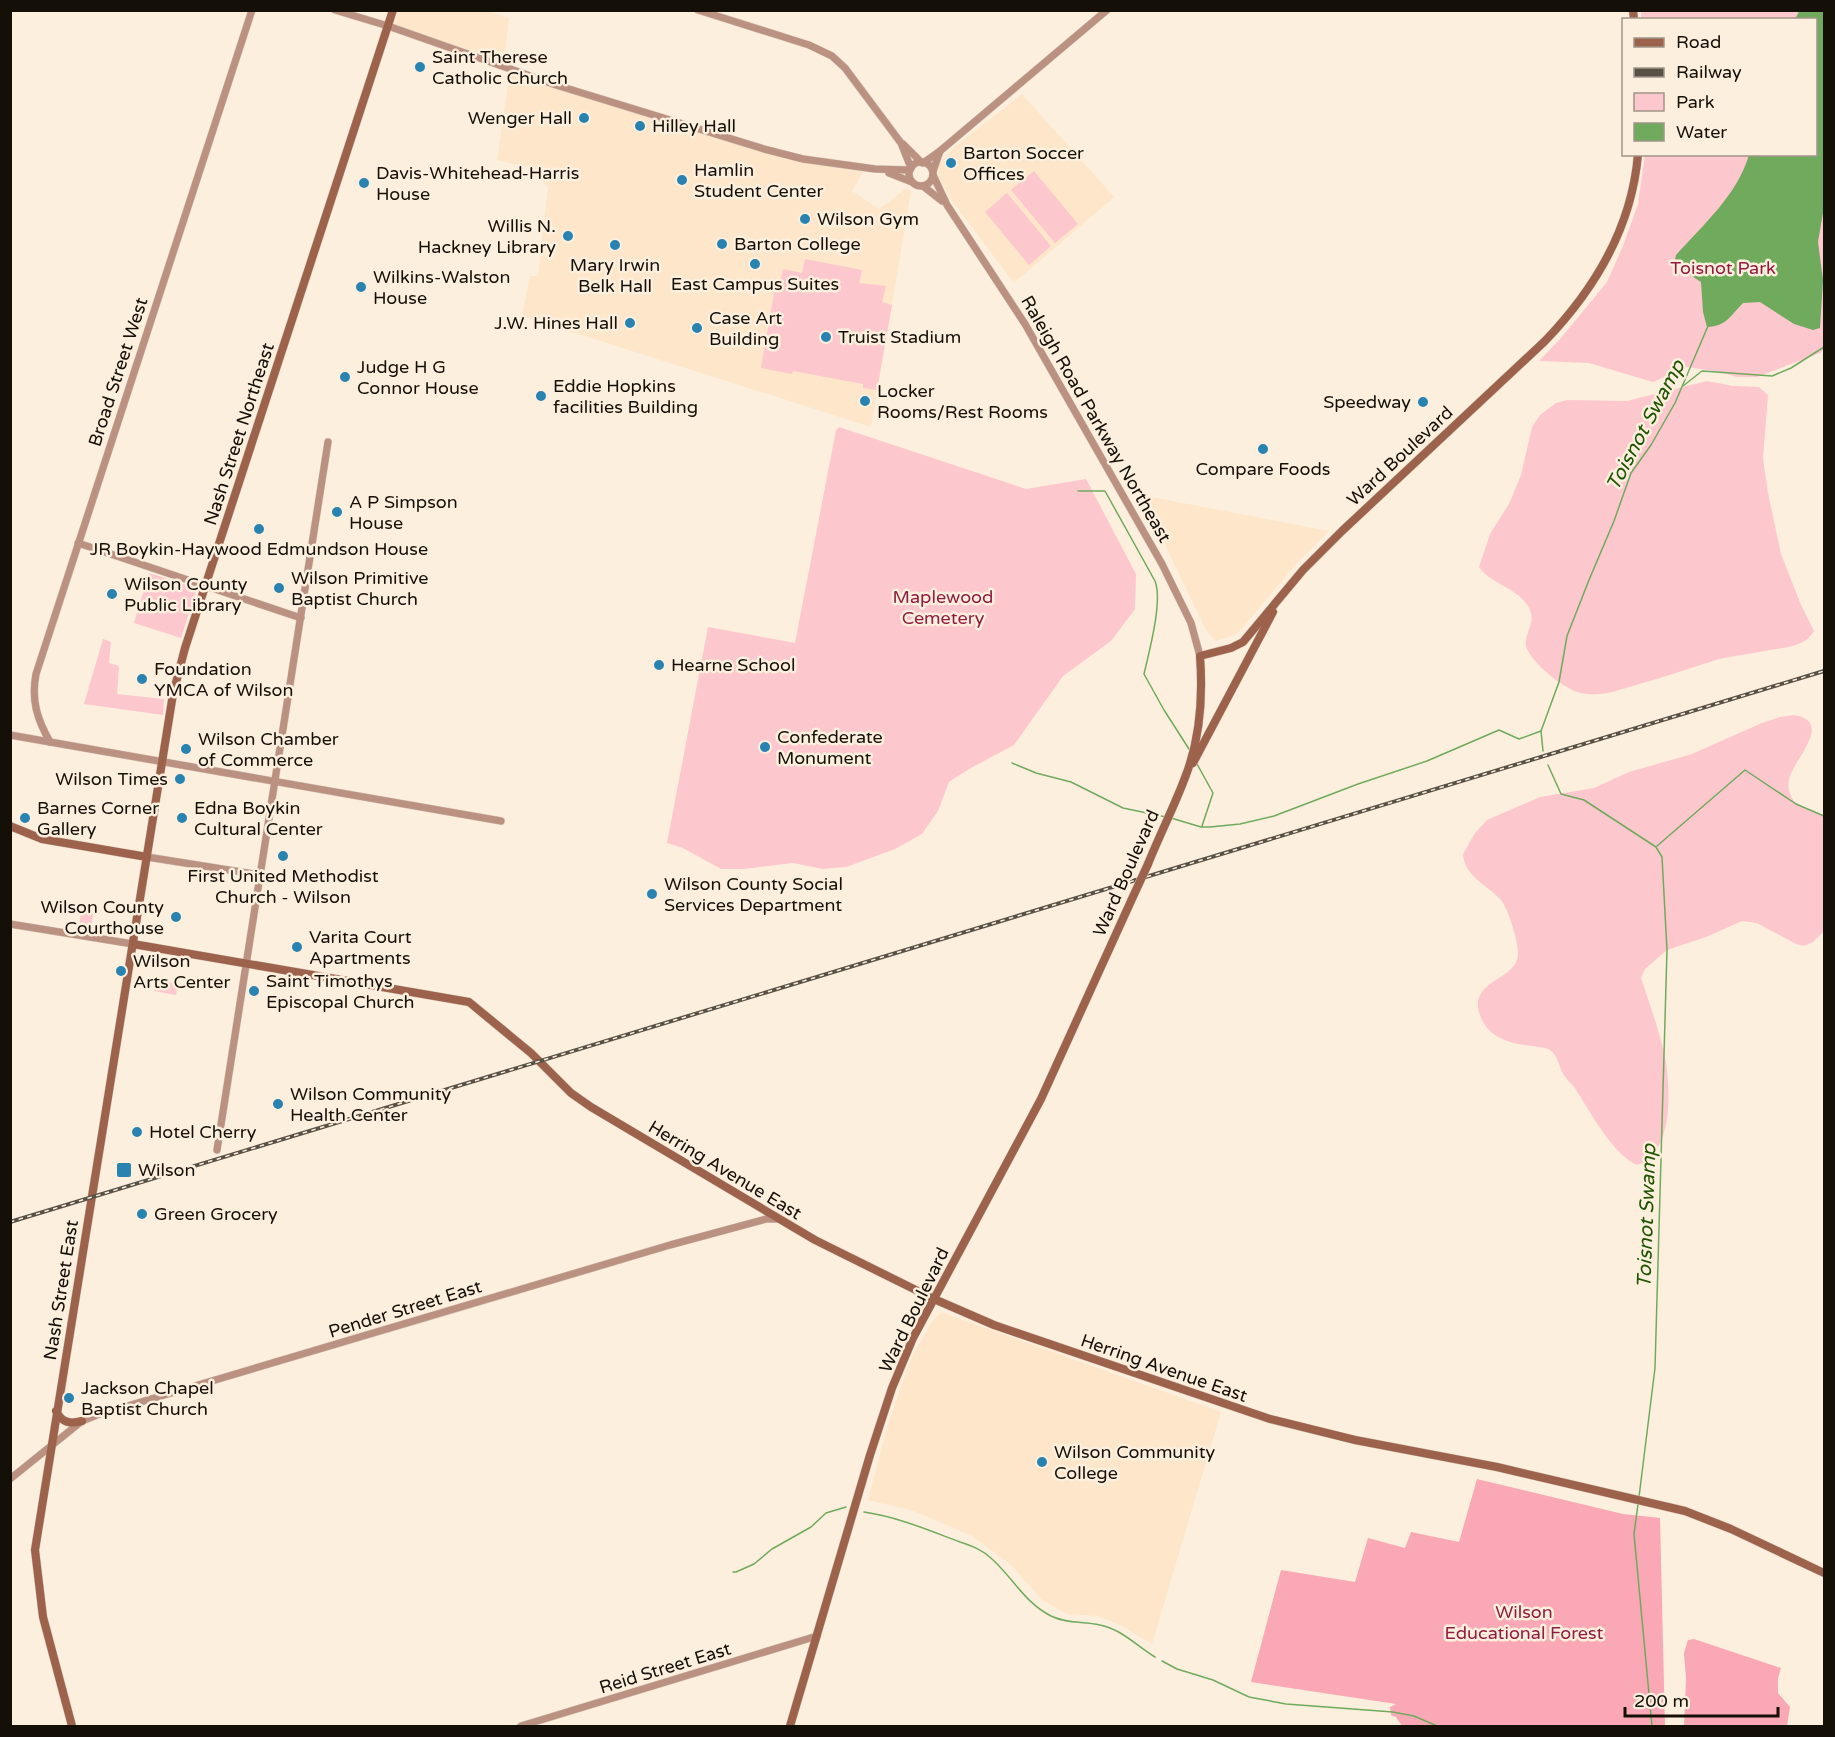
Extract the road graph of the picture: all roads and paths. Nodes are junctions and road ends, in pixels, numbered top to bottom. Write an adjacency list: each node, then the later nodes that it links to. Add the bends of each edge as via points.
1 (252, 10): 18 (street, Broad Street West)
2 (335, 10): 6 (street)
3 (393, 10): 6 (main road, Nash Street Northeast)
4 (698, 10): 7 (street, via 832,56)
5 (1107, 10): 8 (street)
6 (388, 26): 12 (street, via 556,85 764,149); 19 (main road, Nash Street Northeast)
7 (901, 143): 10 (street); 11 (street)
8 (940, 152): 10 (street); 13 (street)
9 (1638, 156): 20 (main road, Ward Boulevard, via 1631,198 1614,245 1569,316 1350,523)
10 (922, 162): 11 (street); 13 (street)
11 (911, 169): 12 (street); 14 (street)
12 (881, 170): 14 (street)
13 (933, 173): 15 (street, via 930,182); 16 (street, Raleigh Road Parkway Northeast)
14 (912, 183): 15 (street)
15 (923, 186): 16 (street, Raleigh Road Parkway Northeast)
16 (947, 205): 22 (street, Raleigh Road Parkway Northeast, via 1026,324 1162,564 1191,623)
17 (328, 442): 21 (street)
18 (78, 543): 19 (street); 24 (street, Broad Street West, via 34,684 36,716)
19 (206, 585): 21 (street); 25 (main road, Nash Street Northeast, via 177,676)
20 (1285, 592): 22 (main road, Ward Boulevard, via 1243,642); 26 (main road)
21 (301, 618): 27 (street)
22 (1200, 656): 26 (main road, Ward Boulevard, via 1201,706)
23 (10, 735): 24 (street)
24 (50, 742): 25 (street)
25 (164, 762): 27 (street); 30 (main road, Nash Street Northeast)
26 (1186, 774): 37 (main road, Ward Boulevard, bridge, via 1041,1099)
27 (275, 782): 28 (street); 31 (street)
28 (501, 821)
29 (10, 826): 30 (main road, via 42,839)
30 (147, 857): 31 (street); 33 (main road, Nash Street East)
31 (261, 875): 34 (street)
32 (10, 924): 33 (street)
33 (133, 944): 34 (main road, Herring Avenue East); 38 (main road, Nash Street East)
34 (247, 963): 35 (street); 36 (main road, Herring Avenue East, via 469,1002 571,1093)
35 (216, 1150)
36 (778, 1219): 37 (main road, Herring Avenue East); 39 (street, Pender Street East, via 670,1245)
37 (934, 1299): 42 (main road, Herring Avenue East, via 1045,1343 1270,1419 1660,1504 1731,1529); 43 (main road, Ward Boulevard, via 892,1388)
38 (56, 1410): 39 (main road, via 66,1422); 40 (main road, Nash Street East)
39 (82, 1421): 40 (street, Pender Street East)
40 (50, 1448): 41 (street, Pender Street East); 44 (main road, Nash Street East, via 34,1557 43,1617)
41 (10, 1479)
42 (1824, 1573)
43 (817, 1636): 45 (street, Reid Street East); 46 (main road, Ward Boulevard)
44 (72, 1726)
45 (521, 1726)
46 (790, 1726)

